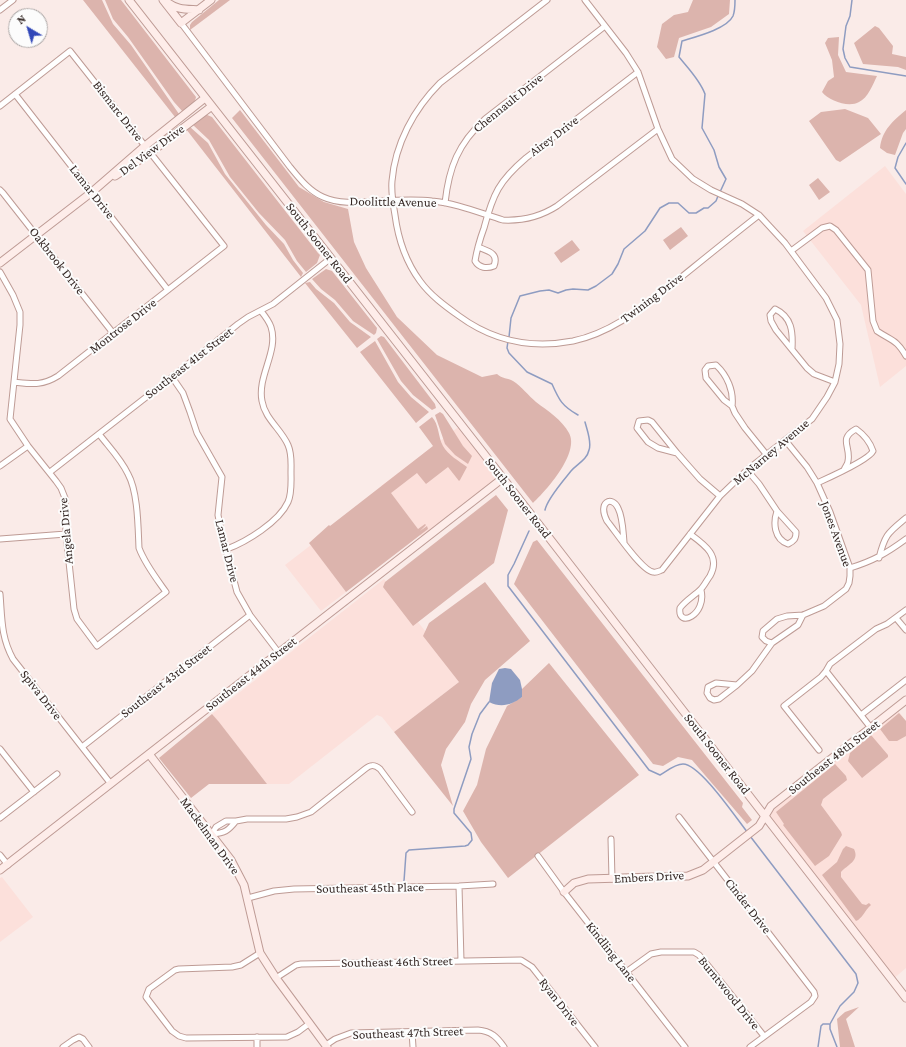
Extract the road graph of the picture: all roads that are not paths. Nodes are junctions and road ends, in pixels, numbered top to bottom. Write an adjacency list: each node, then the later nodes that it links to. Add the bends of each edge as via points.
1 (13, 0): 7 (street)
2 (129, 0): 13 (main road, South Sooner Road)
3 (164, 0): 8 (main road, via 176,8); 9 (main road)
4 (211, 0): 8 (main road)
5 (547, 0): 21 (street, Twining Drive, via 449,76 425,99 415,113 400,145 392,181)
6 (585, 0): 10 (street, McNarney Avenue)
7 (0, 10)
8 (199, 10): 9 (main road)
9 (181, 23): 21 (street, Doolittle Avenue, via 290,167 313,191 338,201)
10 (605, 26): 11 (street, McNarney Avenue); 22 (street, Chennault Drive, via 473,130 452,166)
11 (638, 72): 16 (street, McNarney Avenue); 23 (street, Airey Drive, via 515,167 501,183)
12 (15, 94): 14 (street); 17 (street, Bismarc Drive, via 70,51); 20 (street, Lamar Drive)
13 (205, 98): 15 (main road, South Sooner Road); 17 (main road, Del View Drive)
14 (0, 106)
15 (212, 106): 18 (main road, Del View Drive); 29 (main road, South Sooner Road)
16 (658, 129): 23 (street, Doolittle Avenue, via 543,214 528,219 512,220); 24 (street, McNarney Avenue, via 672,159 693,179)
17 (145, 146): 18 (street, Bismarc Drive); 20 (main road, Del View Drive)
18 (150, 153): 20 (main road, Del View Drive); 26 (street, Bismarc Drive)
19 (0, 190): 25 (street, Oakbrook Drive)
20 (92, 192): 25 (main road, Del View Drive); 32 (street, Lamar Drive)
21 (393, 200): 22 (street, Doolittle Avenue, via 415,199); 24 (street, Twining Drive, via 396,228 410,264 420,281 445,307 469,324 506,339 530,344 559,343 610,328 634,314)
22 (444, 203): 23 (street, Doolittle Avenue)
23 (487, 215): 27 (street, Airey Drive)
24 (759, 215): 28 (street, McNarney Avenue)
25 (37, 236): 30 (main road, Del View Drive); 34 (street, Oakbrook Drive)
26 (224, 246): 32 (street, Montrose Drive)
27 (478, 247): 27 (street, via 475,261 488,268 494,266 494,255)
28 (791, 251): 36 (street, via 822,228 830,226 836,230 868,270 876,331 894,340); 39 (street, McNarney Avenue, via 826,298 837,320 840,344)
29 (331, 258): 33 (street, Southeast 41st Street); 50 (main road, South Sooner Road)
30 (0, 263)
31 (0, 272): 38 (street, Angela Drive, via 20,312)
32 (168, 290): 34 (street, Montrose Drive)
33 (261, 311): 37 (street, Southeast 41st Street, via 238,324); 60 (street, via 273,336 261,387 261,401 264,410 288,445 291,455 291,488 284,510 272,522 249,538)
34 (113, 333): 38 (street, Montrose Drive, via 51,381 40,384)
35 (792, 349): 35 (street, via 770,321 770,315 775,309 786,315 789,320 793,337); 39 (street, via 814,374)
36 (906, 356)
37 (172, 377): 41 (street, Southeast 41st Street); 60 (street, Lamar Drive, via 183,393 196,433 222,477 218,515)
38 (14, 382): 43 (street, Angela Drive, via 10,419)
39 (835, 382): 42 (street, McNarney Avenue, via 812,419)
40 (732, 406): 40 (street, via 706,378 705,370 708,366 716,365 728,381 732,391); 45 (street, via 745,428)
41 (99, 434): 49 (street, Southeast 41st Street); 55 (street, Angela Drive, via 129,475 133,486 140,548 145,561 166,592 97,646 84,631 74,609)
42 (786, 440): 45 (street, McNarney Avenue); 51 (street, Jones Avenue, via 808,467)
43 (28, 446): 46 (street); 49 (street, Angela Drive)
44 (677, 453): 44 (street, via 658,448 648,442 637,428 639,421 652,422); 52 (street, via 700,479)
45 (766, 454): 47 (street, McNarney Avenue)
46 (0, 466)
47 (747, 470): 52 (street, McNarney Avenue); 53 (street)
48 (844, 470): 48 (street, via 872,455 871,446 856,429 846,437 848,462); 51 (street)
49 (50, 472): 55 (street, Angela Drive, via 65,498)
50 (502, 478): 71 (main road, Southeast 44th Street); 86 (main road, South Sooner Road)
51 (817, 483): 62 (street, Jones Avenue)
52 (720, 496): 56 (street, McNarney Avenue)
53 (778, 511): 53 (street, via 774,525 780,538 788,544 794,542 796,532)
54 (906, 518): 61 (street, via 886,536)
55 (66, 534): 57 (street)
56 (690, 534): 59 (street, McNarney Avenue, via 662,570 654,572 640,564); 63 (street, via 706,546 714,559 712,573)
57 (0, 539)
58 (906, 539): 61 (street)
59 (624, 542): 59 (street, via 603,514 606,503 613,502 618,508)
60 (226, 549): 67 (street, Lamar Drive, via 237,592)
61 (879, 558): 62 (street)
62 (850, 568): 66 (street, Jones Avenue, via 846,589 824,606)
63 (700, 590): 63 (street, via 680,608 680,614 687,619 696,612 702,597)
64 (0, 594): 78 (street, Spiva Drive, via 3,634 13,659)
65 (906, 610): 68 (street)
66 (803, 615): 70 (street, via 798,625); 70 (street, Jones Avenue, via 787,616 769,625 763,631 762,637 766,642)
67 (250, 616): 71 (street, Lamar Drive); 78 (street, Southeast 43rd Street)
68 (896, 618): 69 (street); 72 (street, via 885,626 876,628 830,664)
69 (906, 630)
70 (772, 643): 74 (street, via 752,671)
71 (279, 653): 81 (main road, Southeast 44th Street)
72 (826, 670): 76 (street); 80 (street, via 821,677 784,706)
73 (906, 680): 76 (street)
74 (737, 685): 74 (street, via 716,683 708,687 707,693 710,698 719,699)
75 (906, 700): 77 (main road, Southeast 48th Street)
76 (861, 715): 77 (street)
77 (871, 728): 86 (main road, Southeast 48th Street, via 771,806)
78 (82, 747): 83 (street, Spiva Drive)
79 (0, 749): 84 (street)
80 (819, 750)
81 (149, 754): 83 (main road, Southeast 44th Street); 92 (main road, Mackelman Drive)
82 (57, 774): 84 (street)
83 (111, 784): 97 (main road, Southeast 44th Street)
84 (34, 792): 88 (street)
85 (412, 812): 89 (street, via 380,769 372,765 311,812 286,819)
86 (765, 816): 96 (main road, Embers Drive, via 759,826); 109 (main road, South Sooner Road)
87 (679, 817): 96 (street, Cinder Drive)
88 (0, 818)
89 (236, 821): 90 (street); 91 (street)
90 (222, 823): 91 (street); 92 (street)
91 (227, 830): 92 (street)
92 (212, 834): 103 (main road, Mackelman Drive, via 235,866)
93 (610, 839): 99 (street)
94 (0, 855): 97 (street)
95 (538, 856): 102 (street, Kindling Lane)
96 (714, 862): 99 (main road, Embers Drive, via 688,876); 112 (street, Cinder Drive, via 812,988 815,996 811,1002)
97 (8, 864): 98 (main road, Southeast 44th Street)
98 (0, 870)
99 (612, 878): 102 (main road, Embers Drive, via 574,883)
100 (493, 884): 101 (street, Southeast 45th Place)
101 (459, 886): 103 (street, Southeast 45th Place, via 286,890); 106 (street)
102 (564, 892): 107 (street, Kindling Lane)
103 (248, 898): 104 (main road, Mackelman Drive)
104 (260, 954): 108 (main road, Mackelman Drive); 113 (street, via 232,967 175,970 146,994 147,1000 179,1036)
105 (521, 960): 106 (street, Southeast 46th Street); 120 (street, Ryan Drive, via 532,966)
106 (461, 961): 108 (street, Southeast 46th Street, via 302,964)
107 (626, 972): 112 (street, Burntwood Drive, via 651,954 694,952 705,962); 121 (street, Kindling Lane)
108 (276, 978): 110 (main road, Mackelman Drive)
109 (906, 998)
110 (310, 1023): 113 (street, via 292,1036); 114 (main road, Mackelman Drive)
111 (412, 1032): 114 (street, Southeast 47th Street, via 351,1033 335,1039); 118 (street); 119 (street, Southeast 47th Street, via 478,1030 491,1033)
112 (764, 1036): 122 (street)
113 (257, 1037): 117 (street)
114 (327, 1046)
115 (63, 1047): 116 (street, via 79,1037)
116 (89, 1047)
117 (257, 1047)
118 (413, 1047)
119 (504, 1047)
120 (595, 1047)
121 (685, 1047)
122 (750, 1047)

